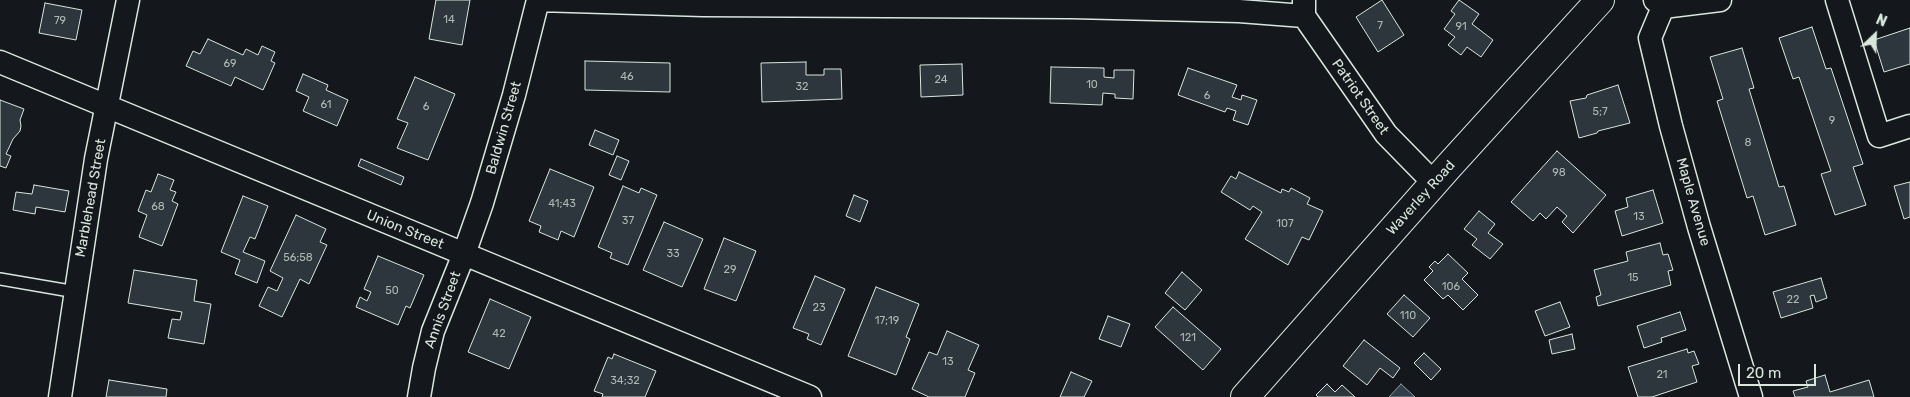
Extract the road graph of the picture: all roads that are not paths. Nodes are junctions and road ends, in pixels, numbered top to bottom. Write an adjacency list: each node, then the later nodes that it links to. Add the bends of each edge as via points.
1 (128, 0): 9 (street, Marblehead Street)
2 (538, 0): 7 (street, via 1239,11); 12 (street, Baldwin Street, via 502,139)
3 (1600, 0): 11 (street, Waverley Road)
4 (1720, 0): 6 (street)
5 (1837, 0): 10 (street, via 1879,136)
6 (1659, 4): 19 (street, Maple Avenue, via 1650,38 1699,227)
7 (1304, 8): 11 (street, Patriot Street, via 1386,134)
8 (0, 62): 9 (street, Union Street)
9 (108, 106): 12 (street, Union Street); 14 (street, Marblehead Street, via 96,160)
10 (1910, 126)
11 (1434, 183): 18 (street, Waverley Road)
12 (464, 254): 16 (street, Annis Street, via 433,331); 17 (street, Union Street)
13 (0, 279): 14 (lane)
14 (76, 292): 15 (street, Marblehead Street)
15 (60, 397)
16 (419, 397)
17 (810, 397)
18 (1245, 397)
19 (1752, 397)

